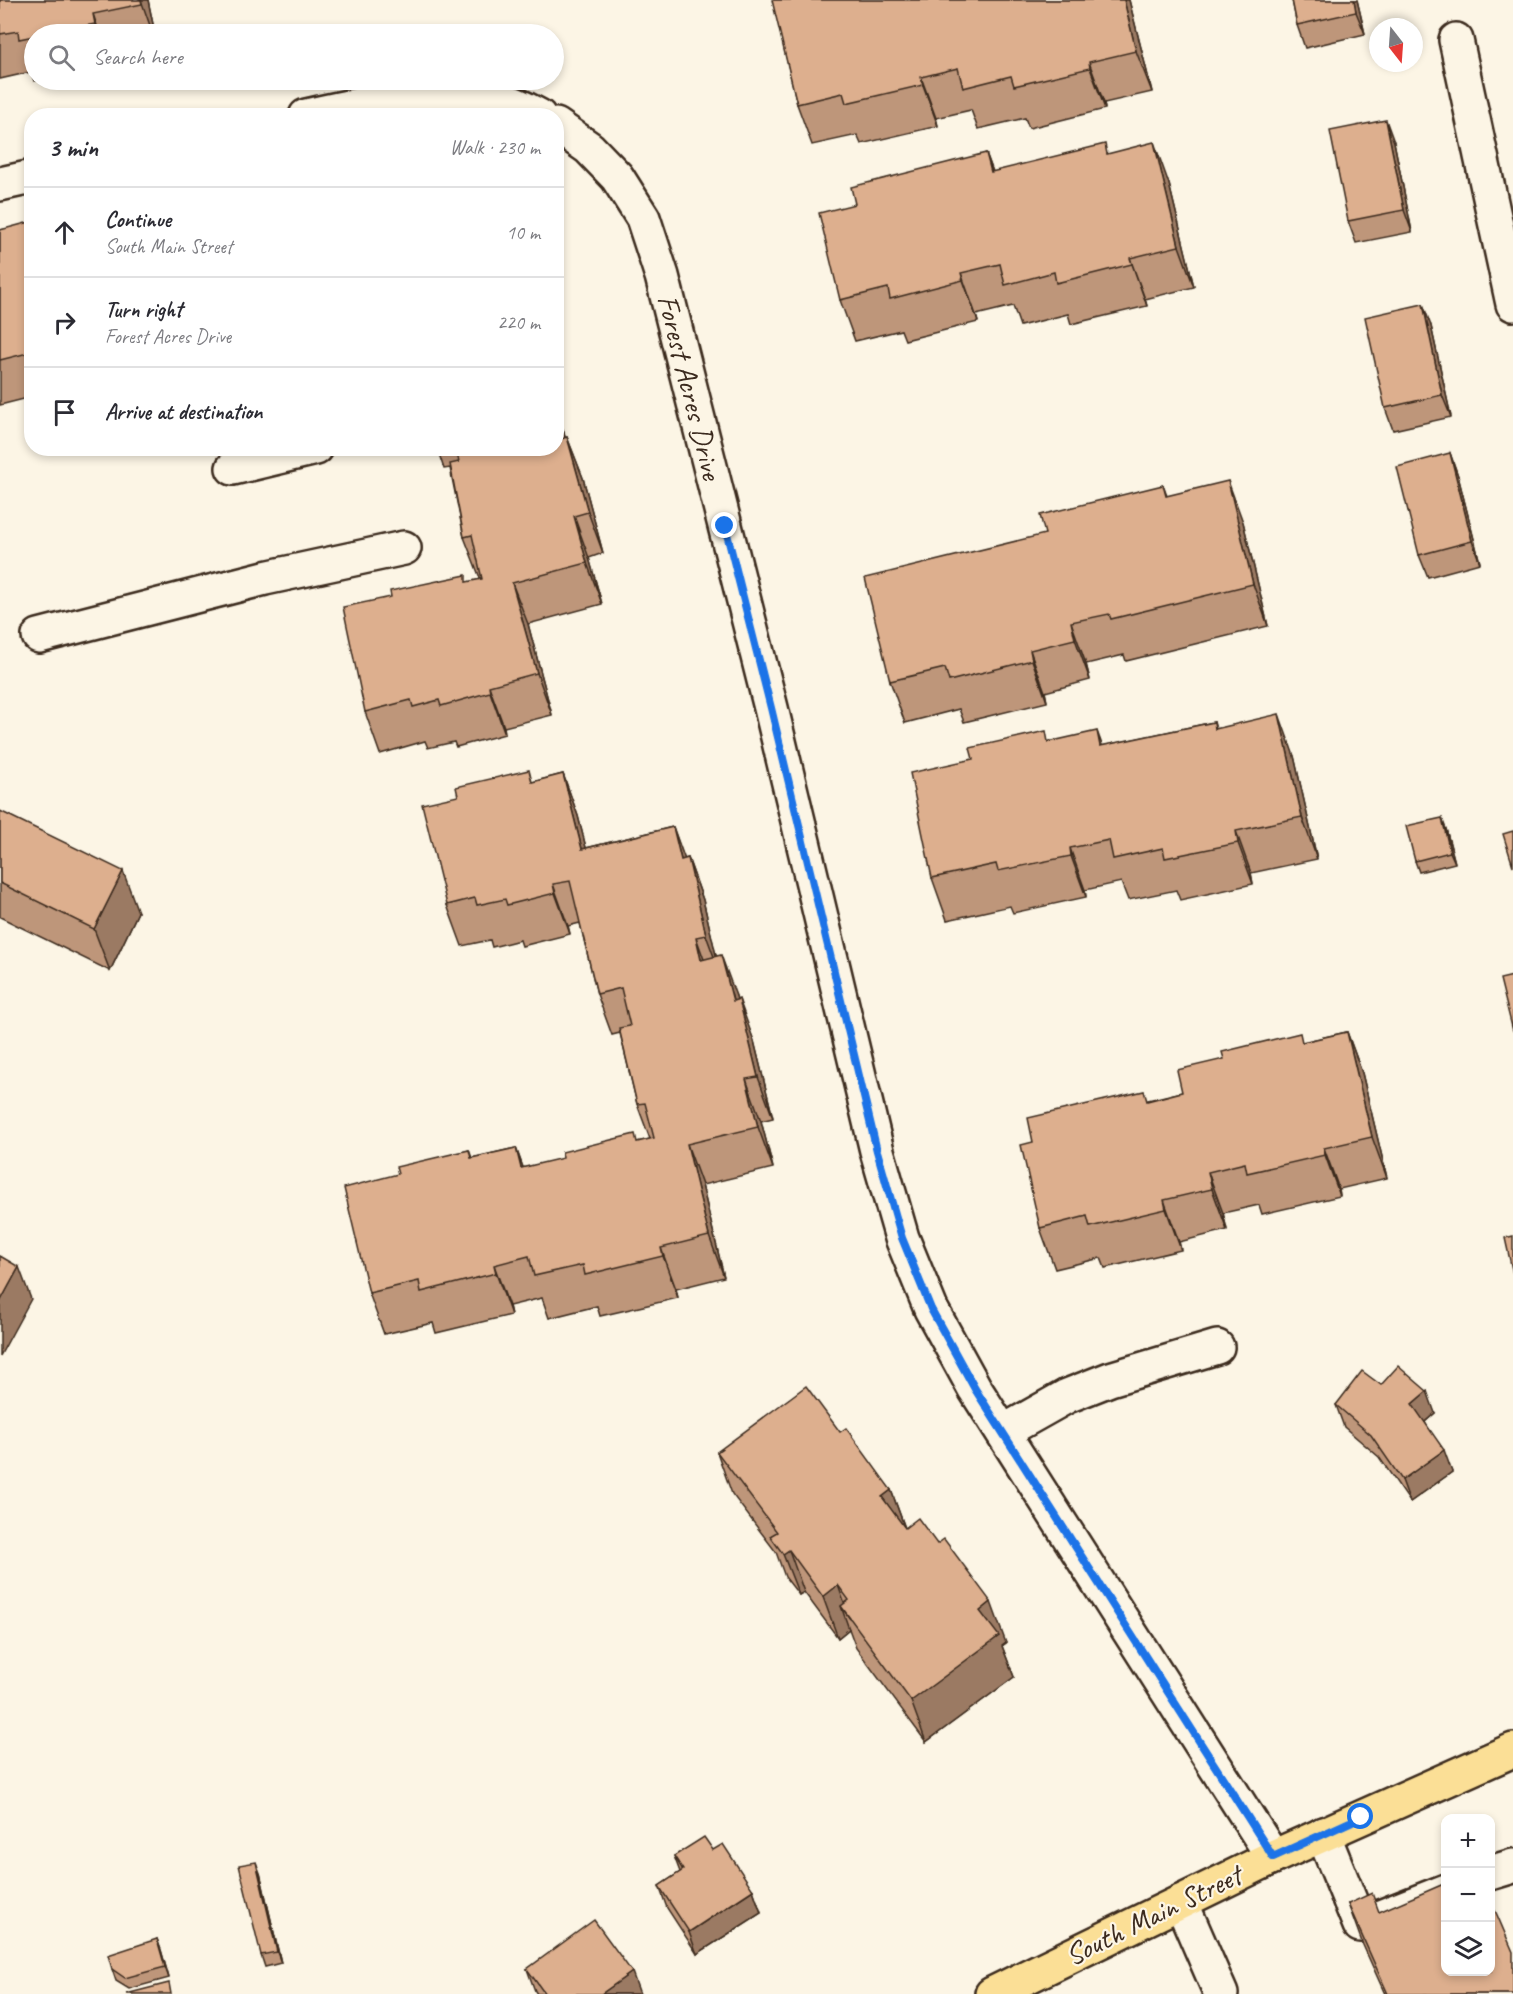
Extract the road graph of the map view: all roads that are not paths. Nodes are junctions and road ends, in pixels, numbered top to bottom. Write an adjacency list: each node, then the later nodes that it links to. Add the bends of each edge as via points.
1 (1456, 40): 7 (street)
2 (339, 108): 3 (street, via 427,94 511,102)
3 (523, 108)
4 (564, 131): 13 (street, Forest Acres Drive, via 589,148 616,177 644,218 662,276 877,1151 902,1238 931,1309)
5 (24, 179): 6 (street)
6 (0, 184)
7 (1513, 303)
8 (283, 456): 9 (street)
9 (233, 468)
10 (404, 548): 11 (street, via 265,578)
11 (39, 636)
12 (1217, 1347): 13 (street, via 1067,1396)
13 (1002, 1432): 16 (street, Forest Acres Drive)
14 (1513, 1750): 15 (main road, South Main Street)
15 (1323, 1833): 16 (main road, South Main Street); 19 (street, via 1360,1925)
16 (1273, 1857): 20 (main road, South Main Street)
17 (1513, 1866): 18 (street)
18 (1495, 1872)
19 (1441, 1893)
20 (1181, 1902): 21 (main road, South Main Street); 22 (street)
21 (992, 1994)
22 (1221, 1994)

